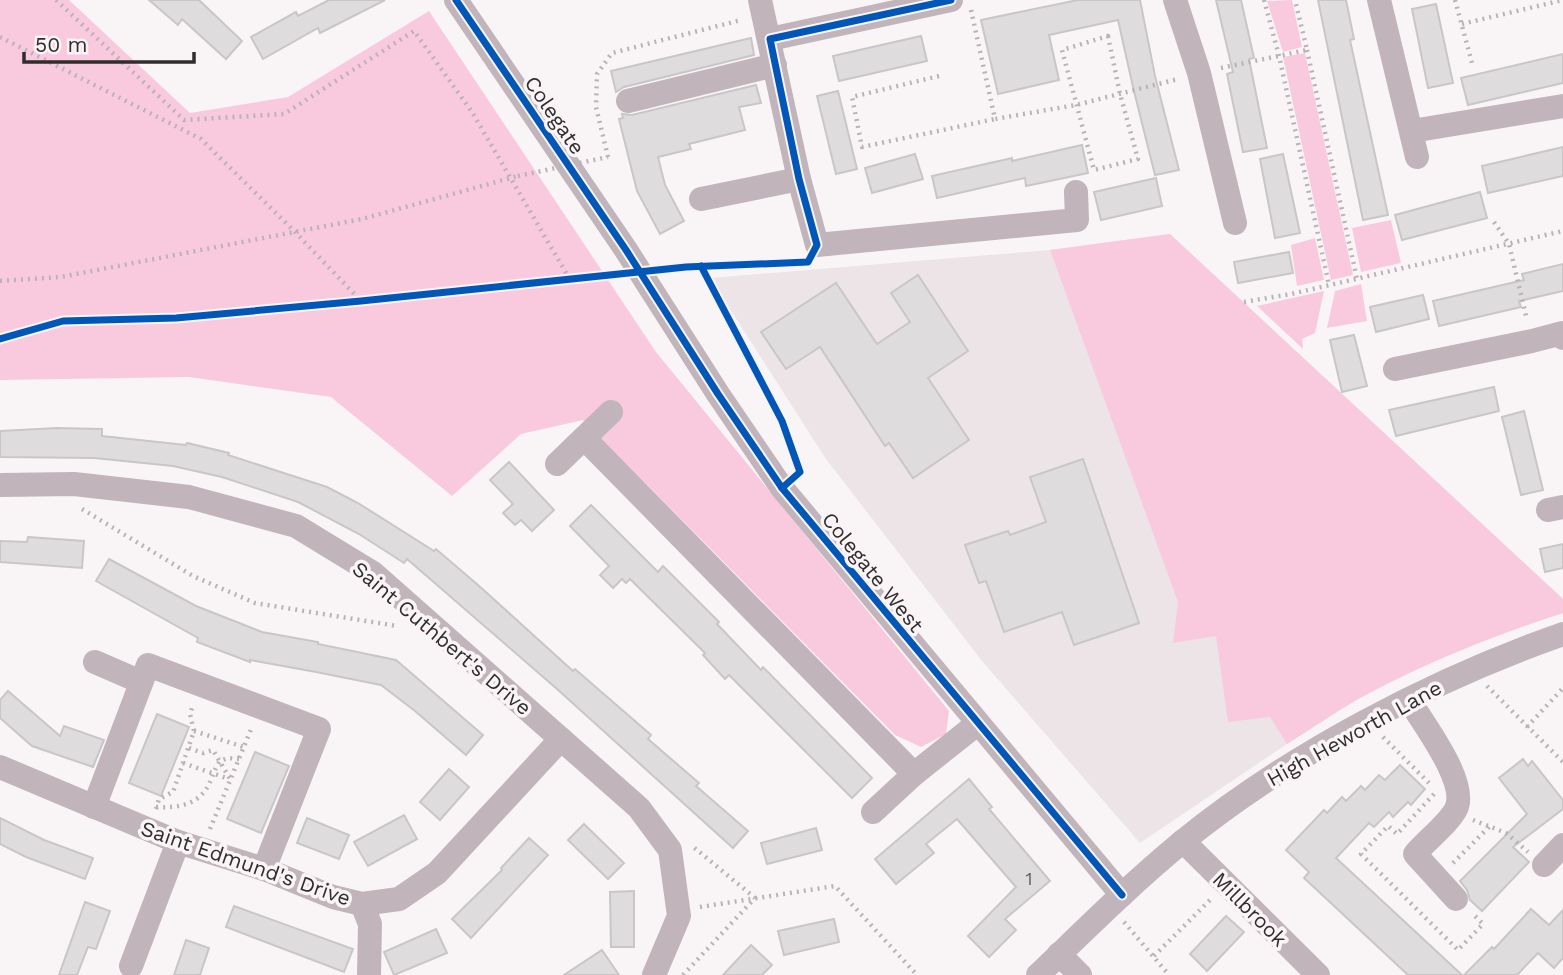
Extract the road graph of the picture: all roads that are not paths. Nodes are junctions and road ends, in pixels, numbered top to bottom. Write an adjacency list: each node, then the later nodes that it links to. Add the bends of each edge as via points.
1 (456, 0): 16 (street, Colegate)
2 (951, 0): 6 (street)
3 (1175, 0): 15 (street, via 1199,73)
4 (1379, 0): 10 (street)
5 (762, 7): 6 (street)
6 (769, 39): 7 (street)
7 (775, 65): 8 (street); 12 (street)
8 (628, 101)
9 (1563, 106): 10 (street)
10 (1412, 131): 11 (street)
11 (1417, 157)
12 (799, 179): 13 (street, via 817,245 1077,220); 14 (street)
13 (1076, 192)
14 (701, 199)
15 (1235, 223)
16 (626, 250): 27 (street, Colegate West, via 782,488)
17 (1563, 338): 18 (street, via 1562,333)
18 (1395, 369)
19 (611, 412): 20 (street)
20 (584, 438): 21 (street); 30 (street)
21 (556, 464)
22 (0, 485): 28 (street, Saint Cuthbert's Drive, via 74,484 189,497 296,526 373,573)
23 (1563, 634): 26 (street, High Heworth Lane)
24 (95, 662): 25 (street)
25 (141, 682): 31 (street); 37 (street, via 148,664 319,729)
26 (1409, 700): 33 (street, High Heworth Lane, via 1306,755); 38 (street, via 1459,792 1456,810 1415,854)
27 (977, 724): 30 (street); 39 (street, Colegate West)
28 (561, 739): 40 (street, Saint Edmund's Drive, via 437,873 400,899); 44 (street, Saint Cuthbert's Drive, via 639,808 670,850 679,916)
29 (0, 768): 31 (street, Saint Edmund's Drive)
30 (914, 774): 32 (street)
31 (94, 807): 34 (street, Saint Edmund's Drive, via 152,818)
32 (873, 812)
33 (1183, 841): 39 (street, High Heworth Lane); 47 (street, Millbrook)
34 (178, 842): 37 (street, Saint Edmund's Drive); 42 (street)
35 (1563, 845): 36 (street)
36 (1544, 865)
37 (264, 869): 40 (street, Saint Edmund's Drive)
38 (1456, 899)
39 (1116, 901): 41 (street, High Heworth Lane)
40 (362, 904): 43 (street, via 370,924)
41 (1059, 954): 45 (street, High Heworth Lane); 46 (street)
42 (131, 967)
43 (369, 975)
44 (654, 975)
45 (1038, 975)
46 (1080, 975)
47 (1318, 975)

